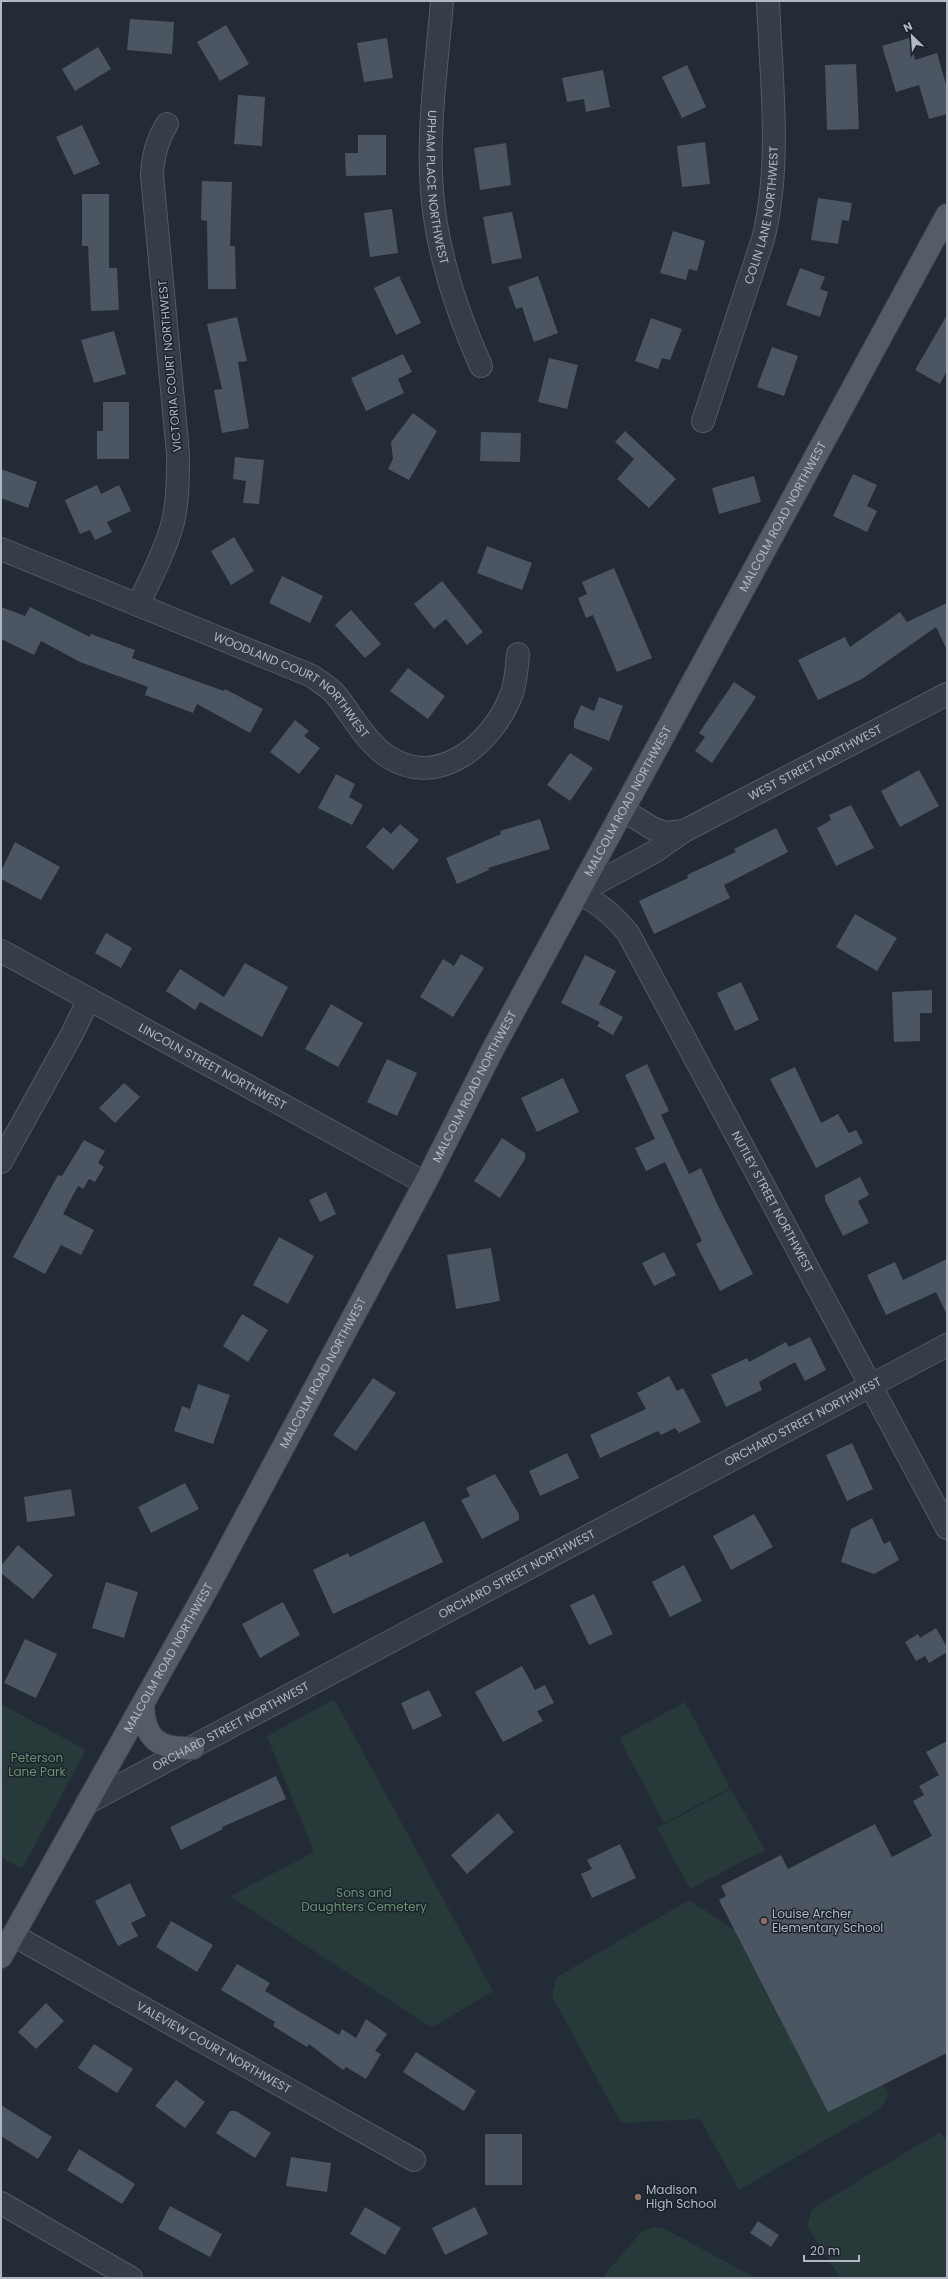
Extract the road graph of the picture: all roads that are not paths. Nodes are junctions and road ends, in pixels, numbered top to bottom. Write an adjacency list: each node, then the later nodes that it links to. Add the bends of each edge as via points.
1 (442, 1): 5 (street, UPHAM PLACE NORTHWEST, via 431,145 432,191 448,282 463,327)
2 (768, 1): 6 (street, COLIN LANE NORTHWEST, via 774,177 770,210)
3 (167, 124): 8 (street, VICTORIA COURT NORTHWEST, via 152,157 152,175 178,454 177,492 173,521 160,558)
4 (947, 215): 11 (main road, MALCOLM ROAD NORTHWEST)
5 (481, 366)
6 (704, 421)
7 (1, 549): 8 (street, WOODLAND COURT NORTHWEST)
8 (138, 605): 9 (street, WOODLAND COURT NORTHWEST, via 312,676 335,695 373,743 387,756 403,764 420,768 438,768 456,762 477,746 502,713 512,693)
9 (518, 654)
10 (947, 694): 12 (street, WEST STREET NORTHWEST)
11 (623, 810): 12 (street, WEST STREET NORTHWEST, via 665,833); 13 (main road, MALCOLM ROAD NORTHWEST)
12 (684, 831): 13 (street, WEST STREET NORTHWEST, via 654,852)
13 (578, 893): 17 (main road, MALCOLM ROAD NORTHWEST, via 493,1049); 19 (street, NUTLEY STREET NORTHWEST, via 613,915 628,933)
14 (1, 951): 15 (street, LINCOLN STREET NORTHWEST)
15 (89, 999): 16 (street); 17 (street, LINCOLN STREET NORTHWEST)
16 (1, 1162)
17 (425, 1183): 21 (main road, MALCOLM ROAD NORTHWEST)
18 (947, 1345): 19 (street, ORCHARD STREET NORTHWEST)
19 (870, 1385): 20 (street, NUTLEY STREET NORTHWEST); 22 (street, ORCHARD STREET NORTHWEST)
20 (947, 1528)
21 (143, 1705): 22 (main road, via 143,1718 147,1729 161,1745 170,1748); 23 (main road, MALCOLM ROAD NORTHWEST)
22 (193, 1748): 23 (street, ORCHARD STREET NORTHWEST)
23 (87, 1804): 24 (main road, MALCOLM ROAD NORTHWEST)
24 (13, 1935): 25 (main road, MALCOLM ROAD NORTHWEST); 26 (street, VALEVIEW COURT NORTHWEST)
25 (1, 1957)
26 (414, 2160)
27 (1, 2203): 28 (street)
28 (131, 2278)

